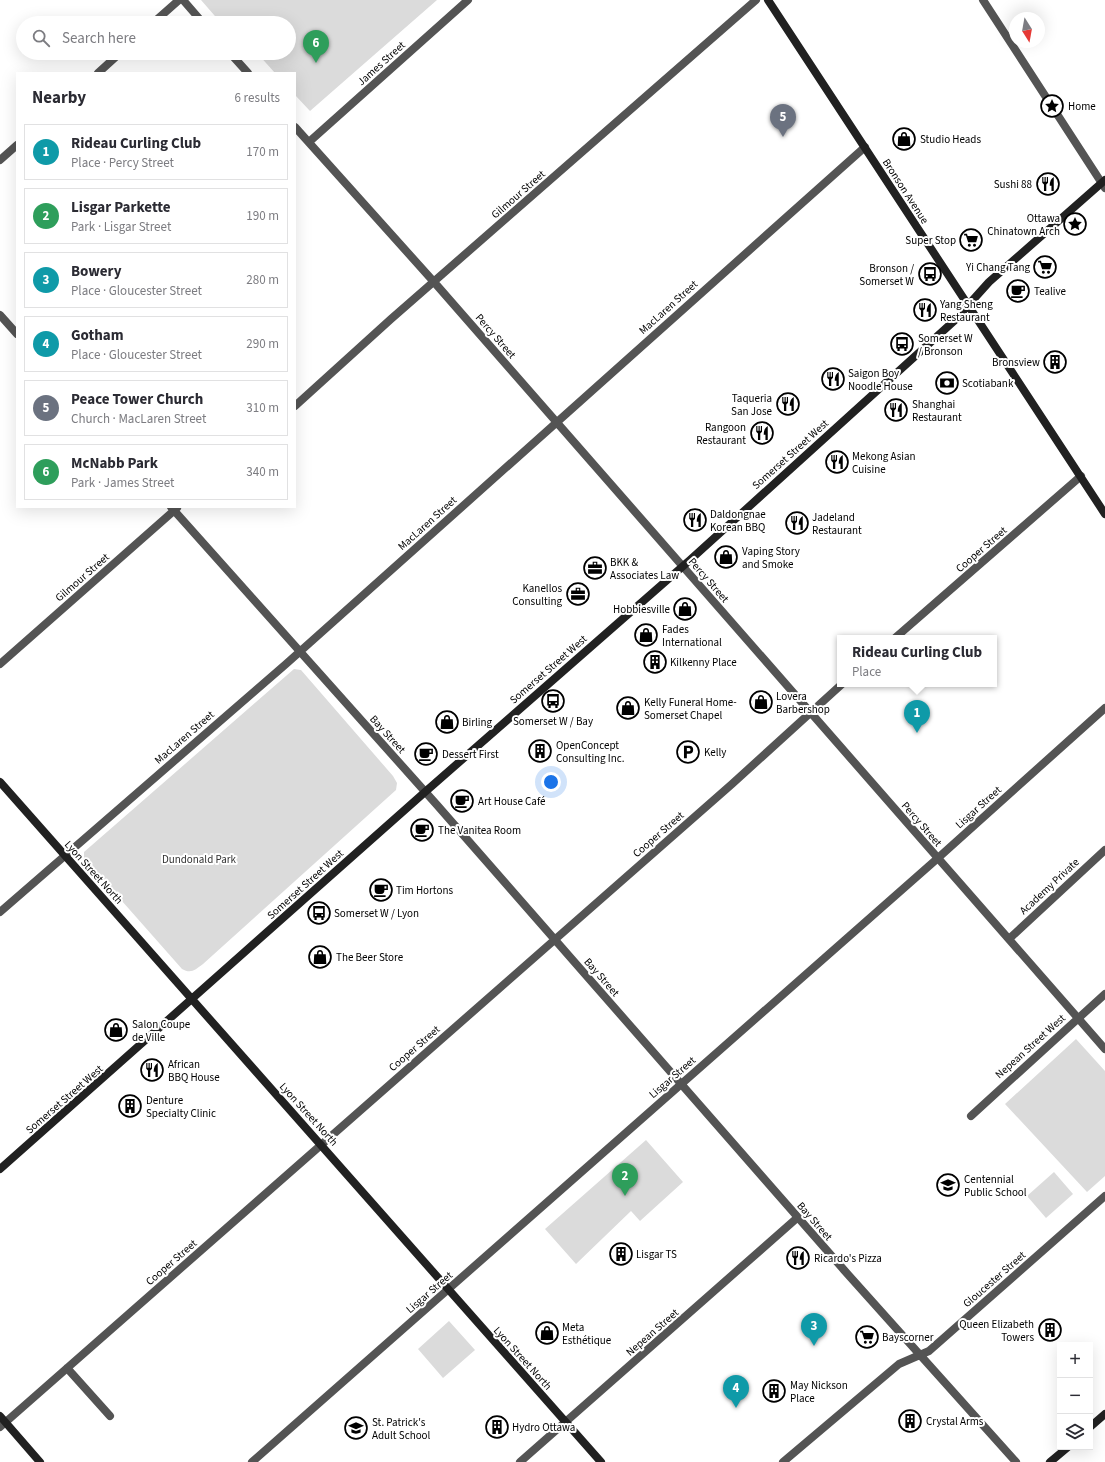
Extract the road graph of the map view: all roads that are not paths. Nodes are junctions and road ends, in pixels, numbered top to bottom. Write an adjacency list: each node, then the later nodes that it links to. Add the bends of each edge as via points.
1 (179, 0): 7 (street)
2 (183, 0): 8 (street)
3 (468, 0): 14 (street, James Street)
4 (756, 0): 19 (street, Gilmour Street)
5 (768, 0): 16 (main road, Bronson Avenue)
6 (983, 0): 18 (street)
7 (162, 16)
8 (197, 16)
9 (112, 60): 11 (street)
10 (236, 60): 12 (street)
11 (99, 72)
12 (247, 72)
13 (296, 127): 14 (street, Percy Street)
14 (309, 142): 19 (street, Percy Street)
15 (16, 146): 17 (street)
16 (865, 147): 20 (main road, Bronson Avenue); 24 (street, MacLaren Street)
17 (0, 160)
18 (1104, 183): 20 (main road, Somerset Street West, via 989,282)
19 (434, 282): 23 (street, Gilmour Street); 24 (street, Percy Street)
20 (969, 306): 25 (main road, Bronson Avenue); 28 (main road, Somerset Street West)
21 (0, 315): 22 (street)
22 (16, 333)
23 (296, 405)
24 (557, 422): 28 (street, Percy Street); 30 (street, MacLaren Street)
25 (1081, 476): 27 (main road, Bronson Avenue); 29 (street, Cooper Street)
26 (174, 508): 30 (street, Bay Street); 31 (street, Gilmour Street)
27 (1105, 514)
28 (683, 566): 34 (street, Percy Street); 36 (main road, Somerset Street West)
29 (898, 635)
30 (300, 652): 36 (street, Bay Street); 38 (street, MacLaren Street)
31 (0, 664)
32 (839, 687): 34 (street, Cooper Street)
33 (1105, 708): 39 (street, Lisgar Street)
34 (810, 712): 39 (street, Percy Street); 42 (street, Cooper Street)
35 (0, 782): 38 (main road, Lyon Street North)
36 (425, 792): 42 (street, Bay Street); 44 (main road, Somerset Street West)
37 (1105, 850): 41 (street, Academy Private)
38 (64, 856): 40 (street, MacLaren Street); 44 (main road, Lyon Street North)
39 (938, 858): 41 (street, Percy Street); 47 (street, Lisgar Street)
40 (0, 912)
41 (1009, 939): 45 (street, Percy Street)
42 (554, 940): 47 (street, Bay Street); 49 (street, Cooper Street)
43 (1105, 994): 45 (street, Nepean Street West)
44 (193, 999): 49 (main road, Lyon Street North); 50 (main road, Somerset Street West)
45 (1078, 1018): 46 (street, Percy Street); 48 (street, Nepean Street West)
46 (1105, 1049)
47 (681, 1084): 52 (street, Bay Street); 53 (street, Lisgar Street)
48 (971, 1116)
49 (322, 1144): 53 (main road, Lyon Street North); 55 (street, Cooper Street)
50 (0, 1169)
51 (1105, 1196): 54 (street, Gloucester Street, via 929,1351)
52 (798, 1218): 54 (street, Bay Street); 59 (street, Nepean Street)
53 (448, 1290): 59 (main road, Lyon Street North); 63 (street, Lisgar Street)
54 (920, 1355): 66 (street, Gloucester Street, via 899,1364); 67 (street, Bay Street)
55 (68, 1368): 57 (street); 58 (street, Cooper Street)
56 (1105, 1414): 60 (main road)
57 (110, 1416)
58 (2, 1422): 62 (main road)
59 (566, 1422): 64 (street, Nepean Street); 65 (main road, Lyon Street North)
60 (1093, 1424)
61 (1064, 1450): 68 (main road)
62 (40, 1462)
63 (252, 1462)
64 (520, 1462)
65 (602, 1462)
66 (783, 1462)
67 (1016, 1462)
68 (1050, 1462)

